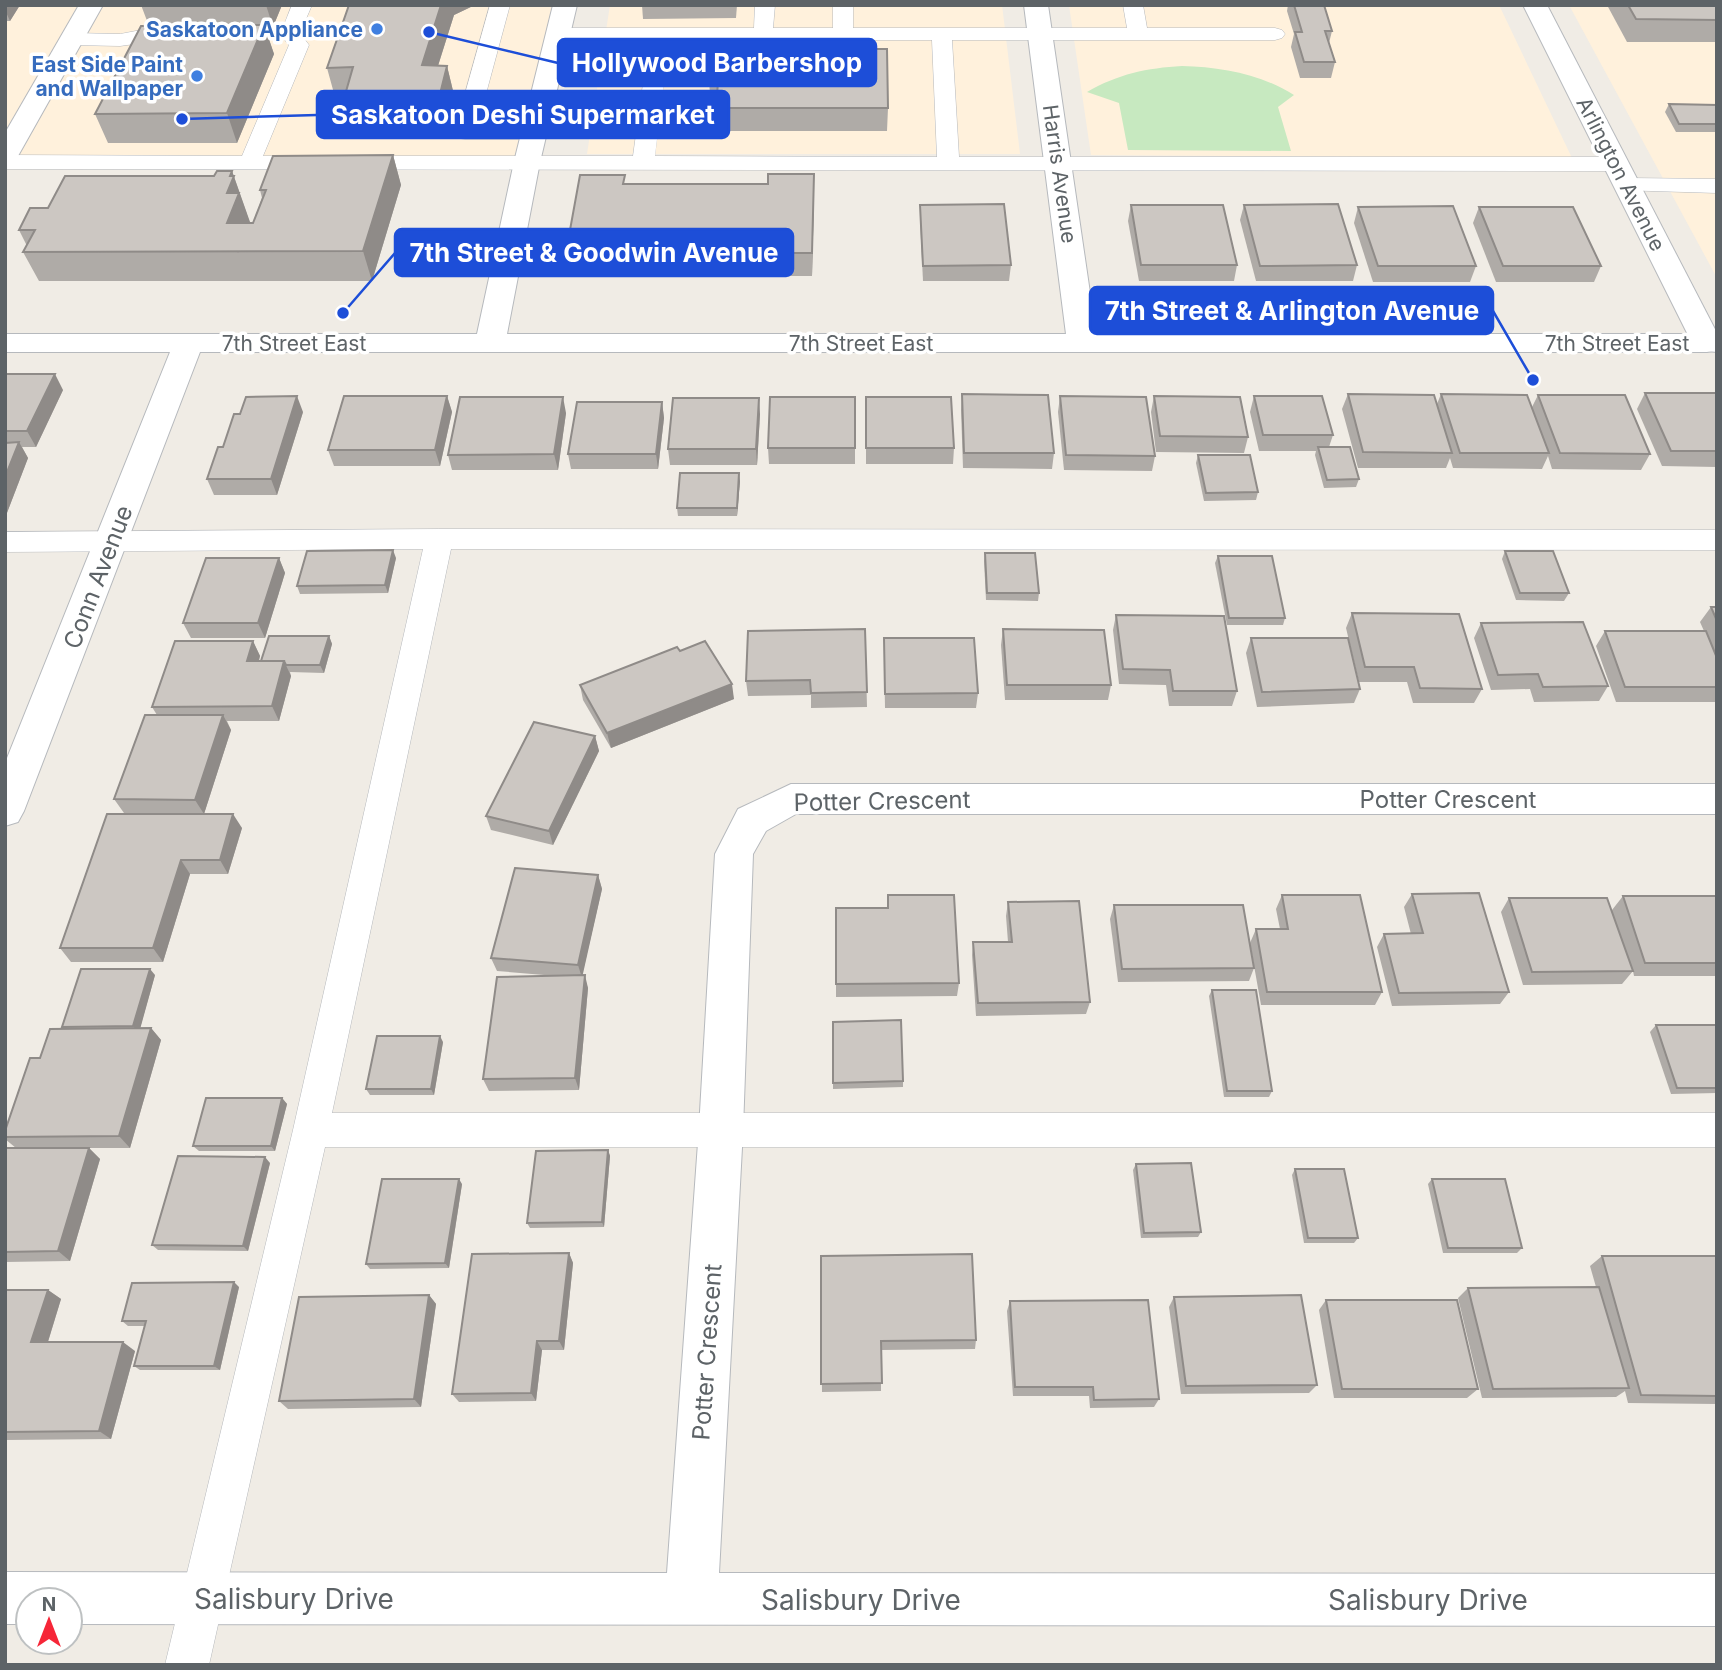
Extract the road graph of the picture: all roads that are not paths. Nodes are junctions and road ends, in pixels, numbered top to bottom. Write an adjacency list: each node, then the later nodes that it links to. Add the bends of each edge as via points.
1 (91, 5): 19 (street)
2 (302, 5): 10 (lane)
3 (500, 5): 20 (lane)
4 (565, 5): 11 (street)
5 (765, 5): 13 (lane)
6 (843, 5): 15 (lane)
7 (1036, 5): 17 (street, Harris Avenue)
8 (1133, 5): 18 (lane)
9 (1535, 5): 30 (street, Arlington Avenue)
10 (290, 33): 19 (lane, via 157,33 120,40); 24 (lane, via 299,45)
11 (558, 34): 12 (lane); 21 (street)
12 (660, 34): 13 (lane); 28 (lane)
13 (763, 34): 15 (lane)
14 (1275, 34): 18 (lane)
15 (843, 35): 16 (lane)
16 (942, 35): 17 (lane); 26 (lane)
17 (1040, 35): 18 (lane); 29 (street, Harris Avenue)
18 (1138, 35)
19 (72, 39): 22 (street)
20 (465, 133): 21 (lane); 27 (lane)
21 (534, 134): 25 (street)
22 (5, 156)
23 (5, 162): 24 (lane)
24 (250, 162): 27 (lane)
25 (527, 162): 27 (lane); 28 (lane); 35 (street)
26 (948, 162): 28 (lane); 29 (lane)
27 (459, 163)
28 (643, 163)
29 (1059, 163): 30 (lane); 32 (street, Harris Avenue)
30 (1622, 175): 31 (lane); 36 (street, Arlington Avenue)
31 (1717, 186)
32 (1082, 342): 35 (street, 7th Street East); 36 (street, 7th Street East)
33 (5, 343): 34 (street, 7th Street East)
34 (190, 343): 35 (street, 7th Street East); 40 (street, Conn Avenue)
35 (489, 343)
36 (1712, 343)
37 (439, 539): 38 (lane); 40 (lane); 44 (lane)
38 (1717, 540)
39 (5, 542): 40 (lane)
40 (111, 542): 41 (street, Conn Avenue)
41 (9, 791)
42 (1717, 799): 43 (street, Potter Crescent, via 791,799 752,820 734,853)
43 (721, 1129): 44 (lane); 45 (lane); 48 (street, Potter Crescent)
44 (311, 1130): 47 (lane)
45 (1717, 1130)
46 (5, 1598): 47 (street, Salisbury Drive)
47 (202, 1600): 48 (street, Salisbury Drive); 50 (lane)
48 (691, 1600): 49 (street, Salisbury Drive)
49 (1717, 1600)
50 (187, 1665)

